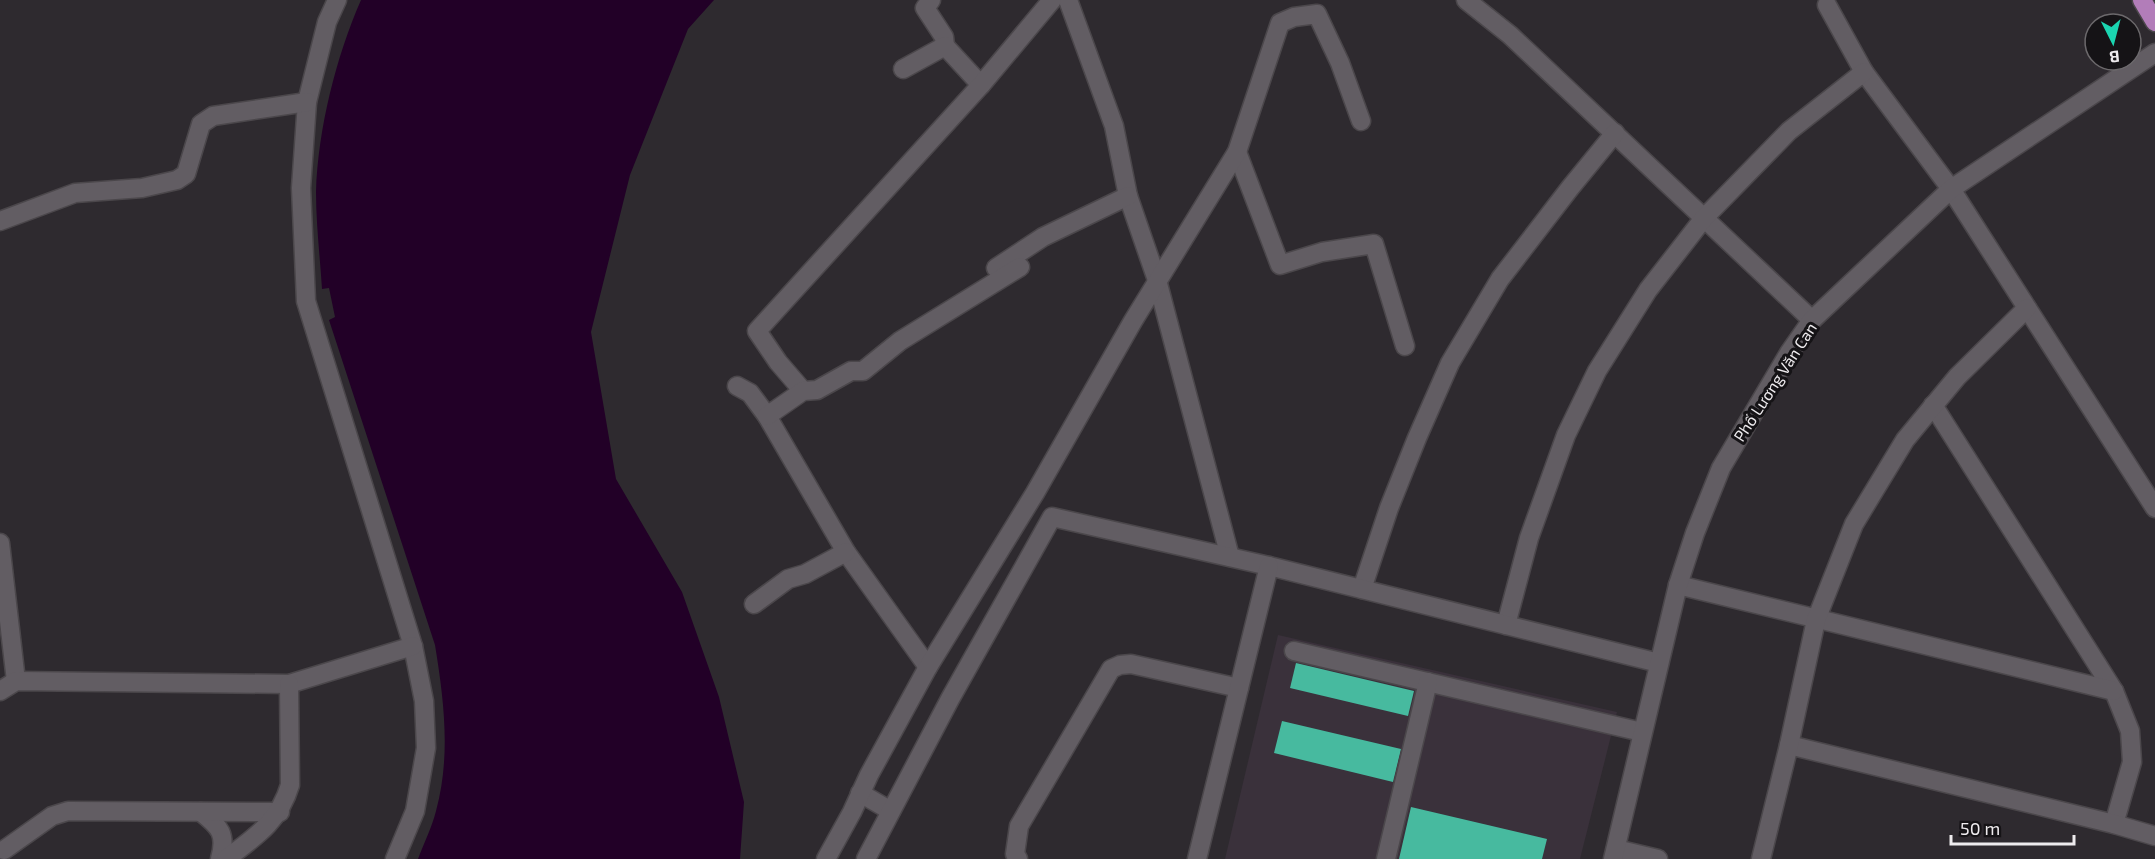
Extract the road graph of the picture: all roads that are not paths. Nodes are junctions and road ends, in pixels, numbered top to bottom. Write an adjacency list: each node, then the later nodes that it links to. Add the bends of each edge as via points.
1 (337, 0): 14 (street, via 327,22)
2 (931, 0): 9 (street, via 926,8)
3 (1052, 0): 13 (street)
4 (1068, 0): 19 (street, via 1114,126)
5 (1467, 0): 16 (street)
6 (2142, 0): 8 (main road)
7 (1827, 5): 12 (street)
8 (2155, 22)
9 (945, 46): 11 (street); 13 (street)
10 (2155, 53): 18 (street, Phố Lương Văn Can)
11 (903, 69)
12 (1864, 72): 18 (street); 20 (street, via 1789,131)
13 (981, 85): 29 (street, via 757,331)
14 (307, 102): 21 (street, via 213,116 201,124 186,174 177,180 142,188 75,193); 44 (street, via 301,188 306,301)
15 (1361, 121): 17 (street, via 1317,14 1294,17 1280,23)
16 (1615, 133): 20 (street); 40 (street, via 1500,279 1450,363 1389,508)
17 (1237, 152): 23 (street); 27 (street, via 1280,265 1322,252 1374,244)
18 (1951, 189): 25 (street); 26 (street, Phố Lương Văn Can)
19 (1128, 196): 23 (street); 24 (street, via 1043,237)
20 (1704, 218): 26 (street); 43 (street, via 1648,290 1597,371 1566,435 1530,538)
21 (0, 221)
22 (1020, 267): 29 (street, via 900,341 863,371 851,371 817,390)
23 (1158, 280): 32 (street); 37 (street)
24 (961, 290)
25 (2027, 308): 30 (street); 33 (street)
26 (1812, 320): 39 (street, Phố Lương Văn Can, via 1721,468)
27 (1405, 346)
28 (737, 386): 31 (street, via 750,393)
29 (803, 391): 31 (street)
30 (1933, 405): 42 (street, via 1905,440 1854,524); 53 (street)
31 (767, 416): 36 (street)
32 (1035, 493): 34 (street); 47 (street)
33 (2155, 508)
34 (1052, 517): 37 (street); 57 (street)
35 (0, 543): 48 (street)
36 (846, 552): 41 (street, via 788,579); 47 (street)
37 (1230, 557): 38 (street)
38 (1269, 566): 40 (street); 51 (street)
39 (1678, 585): 42 (street); 46 (street, Phố Lương Văn Can)
40 (1362, 589): 43 (street)
41 (754, 604)
42 (1816, 620): 53 (street); 55 (street)
43 (1506, 625): 46 (street)
44 (413, 646): 50 (street); 66 (street, via 424,701 426,748 415,812)
45 (1294, 651): 49 (street)
46 (1659, 663): 54 (street, Phố Lương Văn Can)
47 (928, 667): 56 (street)
48 (16, 681): 50 (street); 52 (street)
49 (1428, 682): 54 (street); 71 (street)
50 (289, 684): 59 (street, via 290,785)
51 (1239, 688): 69 (street, via 1131,664 1111,669 1019,826 1015,854); 70 (street)
52 (0, 691)
53 (2114, 691): 60 (street, via 2130,730 2132,762)
54 (1642, 732): 63 (street, Phố Lương Văn Can)
55 (1789, 745): 60 (street); 73 (street)
56 (860, 793): 57 (street); 67 (street)
57 (891, 811): 68 (street)
58 (201, 812): 59 (street); 62 (street, via 69,811 51,816); 64 (street, via 223,837)
59 (280, 812): 65 (street)
60 (2114, 824): 61 (street)
61 (2155, 836)
62 (5, 851)
63 (1614, 854): 72 (street)
64 (220, 859)
65 (226, 859)
66 (395, 859)
67 (826, 859)
68 (866, 859)
69 (1018, 859)
70 (1197, 859)
71 (1386, 859)
72 (1658, 859)
73 (1761, 859)

